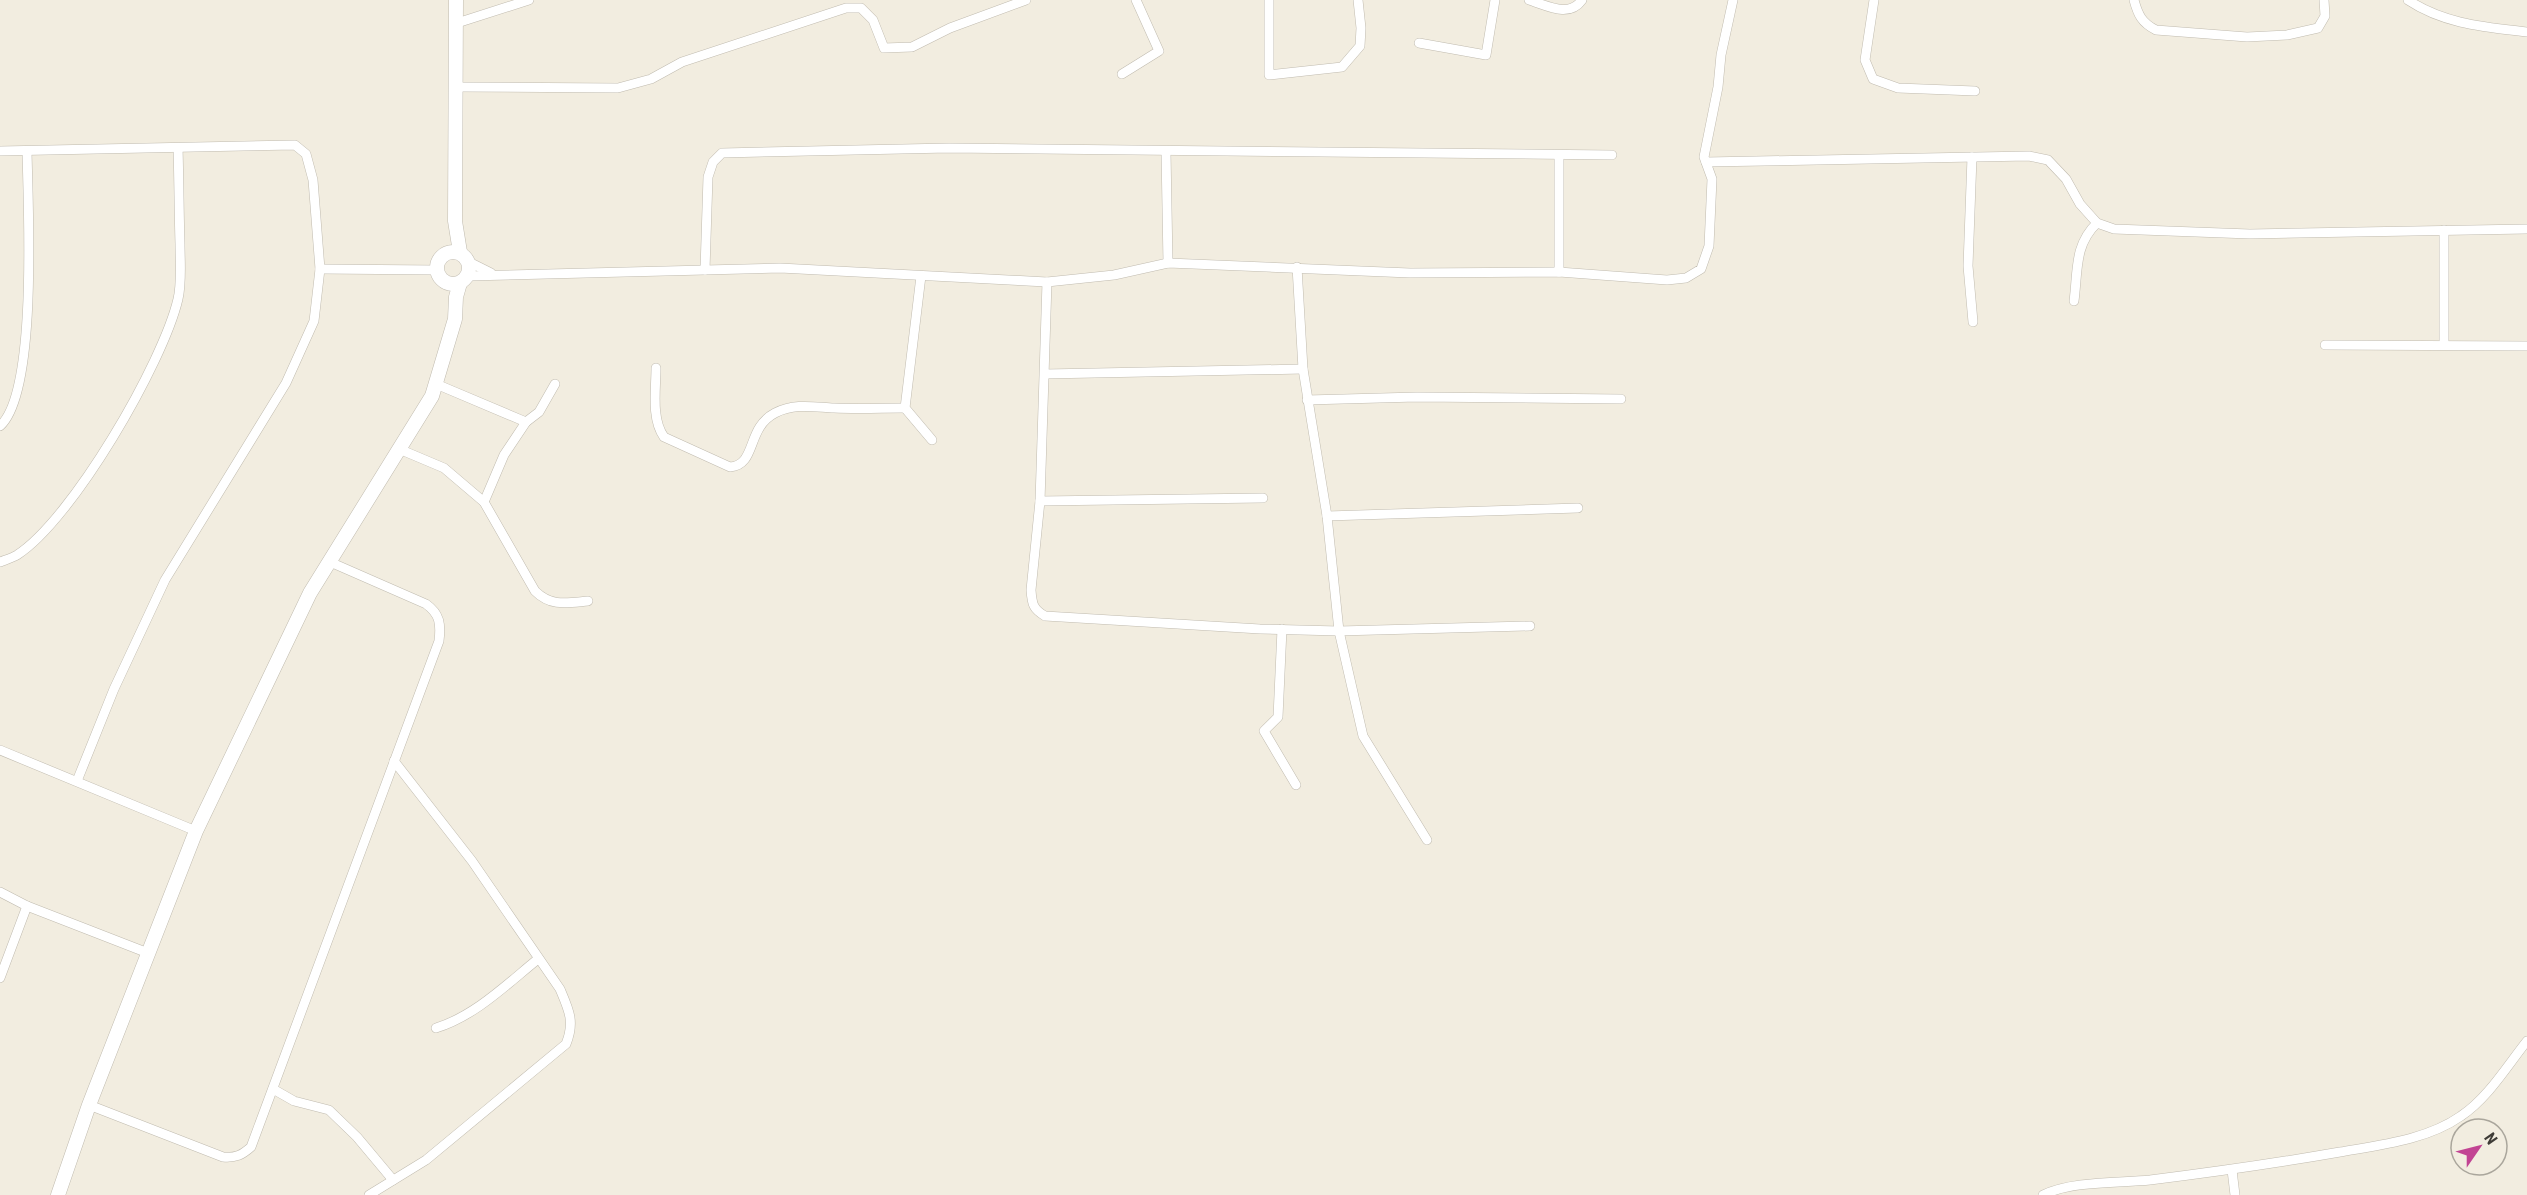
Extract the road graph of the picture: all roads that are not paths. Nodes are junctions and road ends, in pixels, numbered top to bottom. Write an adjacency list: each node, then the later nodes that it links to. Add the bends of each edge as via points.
1 (456, 0): 15 (street)
2 (529, 0): 15 (street)
3 (1026, 0): 19 (street, via 950,28 912,47 884,48 873,20 861,8 846,8 618,88)
4 (1136, 0): 18 (street, via 1159,51)
5 (1269, 0): 6 (street, via 1269,75 1342,67 1360,46)
6 (1358, 0)
7 (1496, 0): 17 (street, via 1486,55)
8 (1529, 0): 9 (street, via 1566,11 1575,9)
9 (1582, 0)
10 (1733, 0): 28 (street)
11 (1874, 0): 20 (street, via 1865,60 1873,79 1898,88)
12 (2134, 0): 13 (street, via 2144,24 2156,30 2247,38 2318,28 2325,16)
13 (2324, 0)
14 (2408, 0): 16 (street, via 2425,11 2465,24)
15 (457, 23): 19 (street)
16 (2527, 32)
17 (1419, 42)
18 (1122, 74)
19 (455, 87): 29 (street)
20 (1975, 91)
21 (178, 148): 22 (street); 36 (street, via 301,148 314,180); 65 (street, via 179,287 168,330 112,439 65,508 38,538 16,556)
22 (27, 151): 23 (street); 57 (street, via 29,306 17,395 9,418)
23 (0, 152)
24 (1166, 152): 26 (street); 34 (street); 38 (street, via 949,148 722,153 713,162 708,177)
25 (1612, 155): 26 (street)
26 (1560, 156): 40 (street)
27 (1972, 157): 28 (street); 30 (street, via 2029,156 2048,160); 44 (street, via 1968,266)
28 (1706, 162): 40 (street, via 1712,179 1709,246 1701,269 1686,278 1667,280)
29 (455, 220): 33 (street); 39 (street)
30 (2097, 223): 31 (street, via 2114,229 2250,234); 43 (street, via 2085,234 2081,245)
31 (2444, 230): 32 (street); 46 (street)
32 (2527, 230)
33 (443, 255): 37 (street); 39 (street, via 454,251)
34 (1168, 263): 35 (street); 42 (street, via 1114,275)
35 (1297, 267): 40 (street, via 1410,273); 49 (street)
36 (320, 269): 37 (street); 73 (street, via 314,321 286,383 165,580 114,689)
37 (437, 270): 39 (street, via 443,281)
38 (705, 270): 39 (street, via 493,274); 41 (street, via 780,267)
39 (461, 271): 51 (street, via 456,319)
40 (1559, 272)
41 (921, 276): 42 (street); 55 (street)
42 (1047, 282): 50 (street)
43 (2074, 301)
44 (1973, 322)
45 (2325, 345): 46 (street)
46 (2444, 345): 47 (street)
47 (2527, 346)
48 (656, 368): 55 (street, via 657,413 664,437 730,467 747,458 756,429 764,420 782,410 810,405)
49 (1303, 369): 50 (street); 54 (street)
50 (1045, 374): 61 (street)
51 (436, 384): 56 (street); 59 (street)
52 (555, 384): 56 (street, via 539,412)
53 (1621, 399): 54 (street)
54 (1307, 400): 64 (street)
55 (905, 408): 58 (street)
56 (526, 422): 62 (street, via 504,455)
57 (0, 426)
58 (932, 440)
59 (399, 448): 62 (street, via 444,468); 66 (street)
60 (1263, 498): 61 (street)
61 (1040, 501): 69 (street, via 1031,590 1032,604 1045,616)
62 (484, 502): 67 (street, via 544,600 557,604)
63 (1578, 508): 64 (street)
64 (1327, 516): 70 (street)
65 (0, 562)
66 (330, 562): 72 (street, via 426,604 438,616 439,641); 75 (street, via 310,593)
67 (588, 601)
68 (1530, 626): 70 (street)
69 (1282, 629): 70 (street); 74 (street, via 1278,717 1264,731)
70 (1340, 631): 76 (street, via 1363,736)
71 (0, 750): 73 (street)
72 (394, 761): 80 (street, via 472,861); 84 (street)
73 (77, 781): 75 (street)
74 (1296, 784)
75 (196, 831): 79 (street)
76 (1427, 840)
77 (0, 892): 78 (street)
78 (27, 906): 79 (street); 81 (street)
79 (148, 953): 85 (street)
80 (538, 959): 82 (street, via 476,1008); 87 (street, via 560,989 569,1010 572,1030 566,1044 426,1160)
81 (0, 978)
82 (436, 1028)
83 (2527, 1041): 86 (street, via 2485,1094 2443,1127 2391,1143)
84 (273, 1089): 85 (street, via 252,1146 233,1158); 87 (street, via 294,1101 329,1110)
85 (89, 1105): 88 (street)
86 (2232, 1170): 90 (street, via 2079,1185); 91 (street)
87 (393, 1180): 89 (street)
88 (57, 1195)
89 (369, 1195)
90 (2043, 1195)
91 (2235, 1195)

